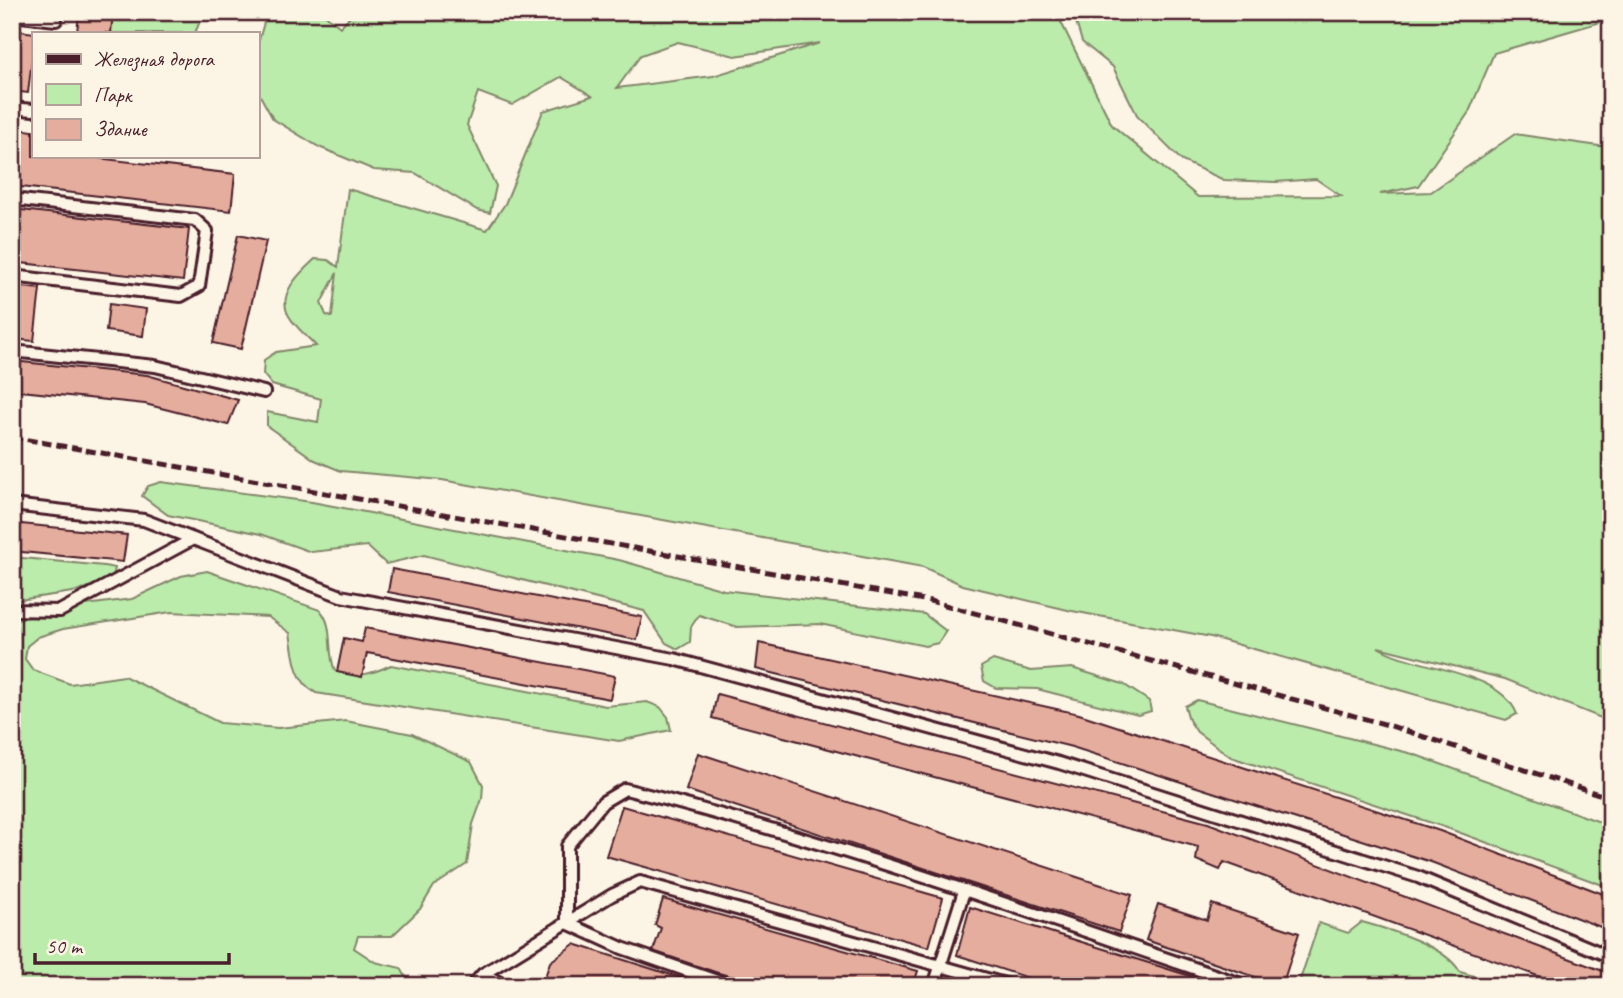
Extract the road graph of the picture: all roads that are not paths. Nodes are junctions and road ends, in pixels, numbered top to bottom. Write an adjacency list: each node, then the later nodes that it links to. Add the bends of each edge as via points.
1 (12, 15): 2 (lane)
2 (56, 16)
3 (12, 108): 4 (lane)
4 (32, 110)
5 (12, 199): 6 (lane, via 195,220 207,231 199,285 181,296)
6 (12, 276)
7 (12, 351): 8 (lane, via 155,366)
8 (264, 392)
9 (12, 505): 10 (lane, via 144,520)
10 (194, 539): 11 (lane, via 60,611); 14 (lane, via 341,596 674,659 1059,763 1418,877)
11 (12, 610)
12 (964, 891): 13 (lane, via 625,789 603,802 567,846); 15 (lane); 22 (lane)
13 (567, 923): 15 (lane, via 640,882); 16 (lane); 19 (lane, via 622,948)
14 (1611, 957)
15 (941, 964): 20 (lane); 21 (lane)
16 (483, 974): 17 (lane); 18 (lane)
17 (472, 986)
18 (506, 986)
19 (731, 986)
20 (933, 986)
21 (1012, 986)
22 (1247, 986)

